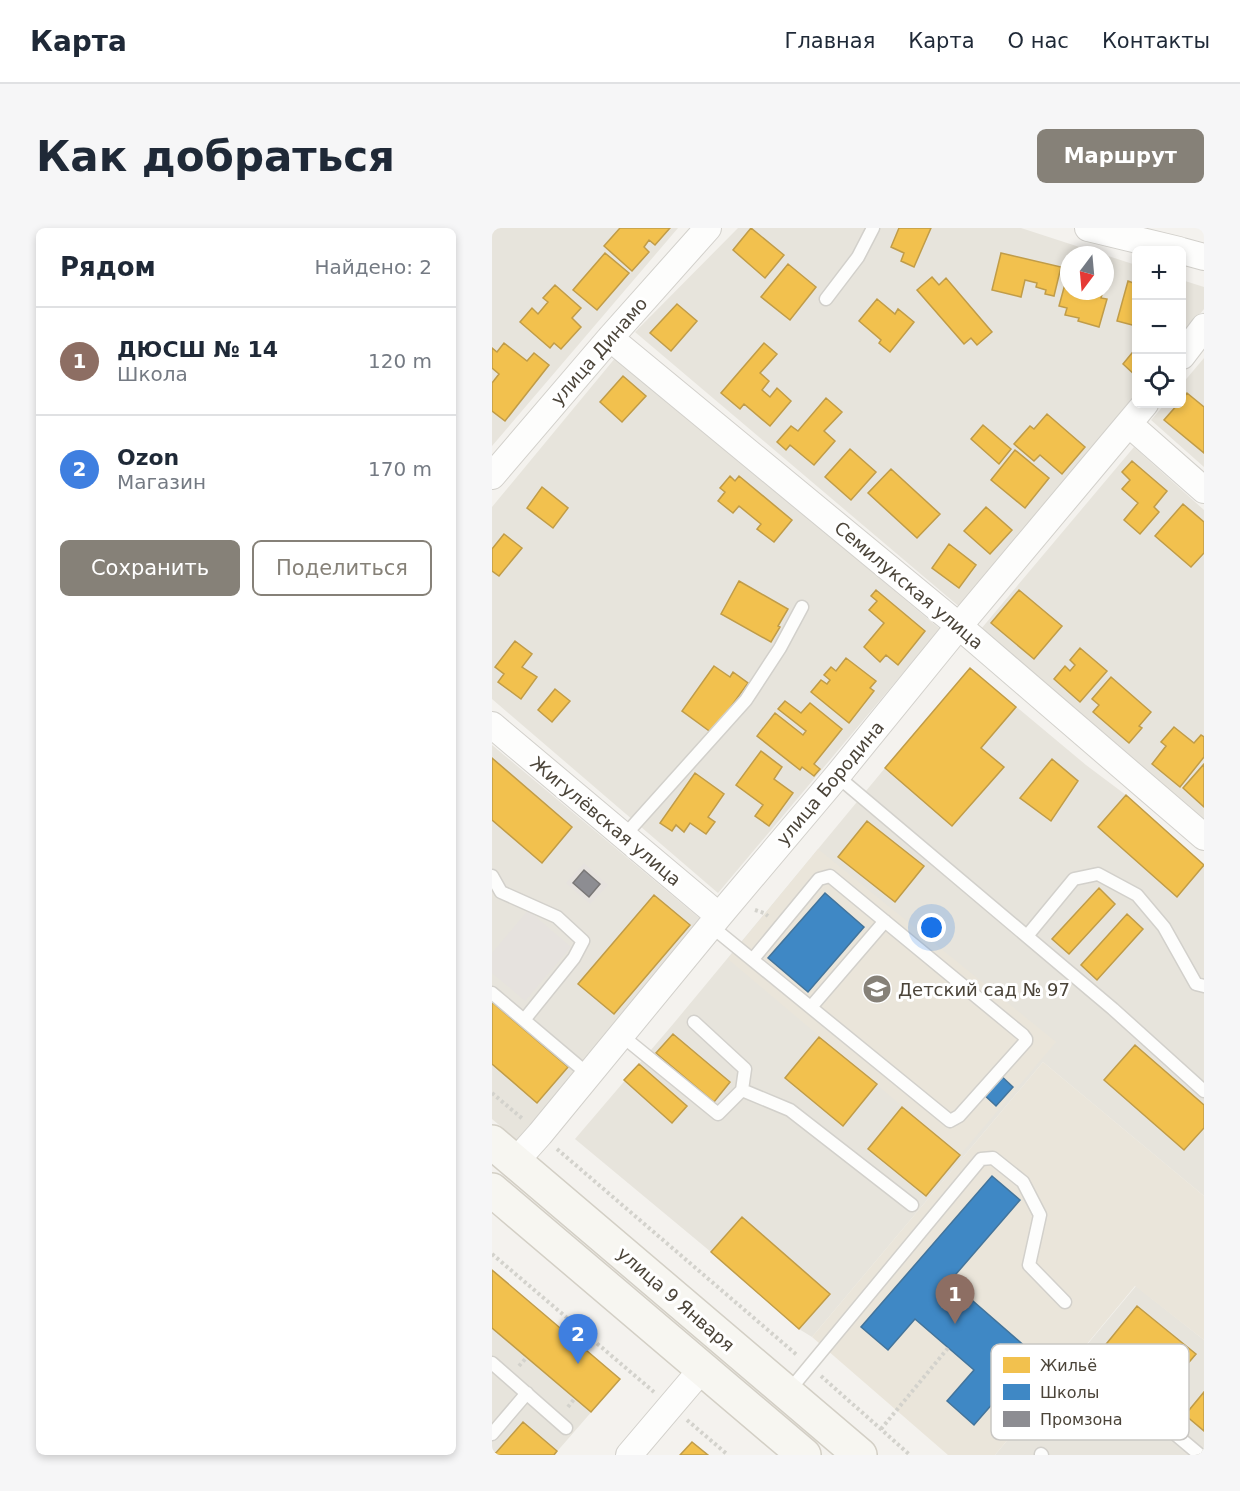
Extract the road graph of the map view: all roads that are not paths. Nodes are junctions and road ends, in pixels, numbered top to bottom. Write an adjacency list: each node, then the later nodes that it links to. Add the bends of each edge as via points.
1 (708, 228): 9 (street, улица Динамо)
2 (873, 228): 7 (lane, via 858,257)
3 (1088, 228): 4 (street)
4 (1160, 246)
5 (1186, 252): 6 (street)
6 (1204, 257)
7 (826, 299)
8 (1204, 327): 10 (street)
9 (610, 338): 13 (street, улица Динамо); 16 (street, Семилукская улица)
10 (1184, 354)
11 (1141, 408): 12 (street, улица Бородина)
12 (1129, 424): 14 (street); 16 (street, улица Бородина)
13 (492, 476)
14 (1204, 490)
15 (802, 607): 19 (lane, via 746,700)
16 (959, 626): 18 (street, улица Бородина); 20 (street, Семилукская улица)
17 (492, 726): 19 (street, Жигулёвская улица)
18 (837, 776): 22 (street, улица Бородина); 24 (lane)
19 (624, 836): 22 (street, Жигулёвская улица)
20 (1204, 837)
21 (492, 876): 29 (lane, via 501,892 557,917 583,941)
22 (715, 921): 25 (lane); 31 (street, улица Бородина)
23 (885, 921): 25 (lane, via 830,876 819,879); 28 (lane); 28 (lane, via 1023,1035 1024,1043 959,1116 950,1121)
24 (1027, 936): 26 (lane, via 1074,879 1098,874 1137,895 1164,927 1196,984); 34 (lane)
25 (753, 960): 28 (lane)
26 (1204, 986)
27 (492, 993): 29 (lane)
28 (811, 1007)
29 (524, 1020): 32 (lane)
30 (694, 1022): 33 (lane, via 745,1069)
31 (621, 1035): 32 (street, улица Бородина); 33 (lane, via 718,1114)
32 (589, 1075): 35 (street, улица Бородина, via 540,1134)
33 (742, 1090): 37 (lane, via 790,1110)
34 (1204, 1091)
35 (504, 1152): 42 (main road, улица 9 Января)
36 (492, 1190): 40 (main road, улица 9 Января)
37 (912, 1205)
38 (1065, 1302): 42 (lane, via 1029,1264 1040,1215 1023,1182 993,1158 981,1159)
39 (492, 1363): 41 (lane)
40 (702, 1369): 46 (street); 47 (main road, улица 9 Января)
41 (527, 1393): 43 (lane); 44 (lane)
42 (787, 1393): 48 (main road, улица 9 Января)
43 (566, 1428)
44 (492, 1434)
45 (1182, 1440): 49 (lane)
46 (629, 1455)
47 (804, 1455)
48 (860, 1455)
49 (1200, 1455)

